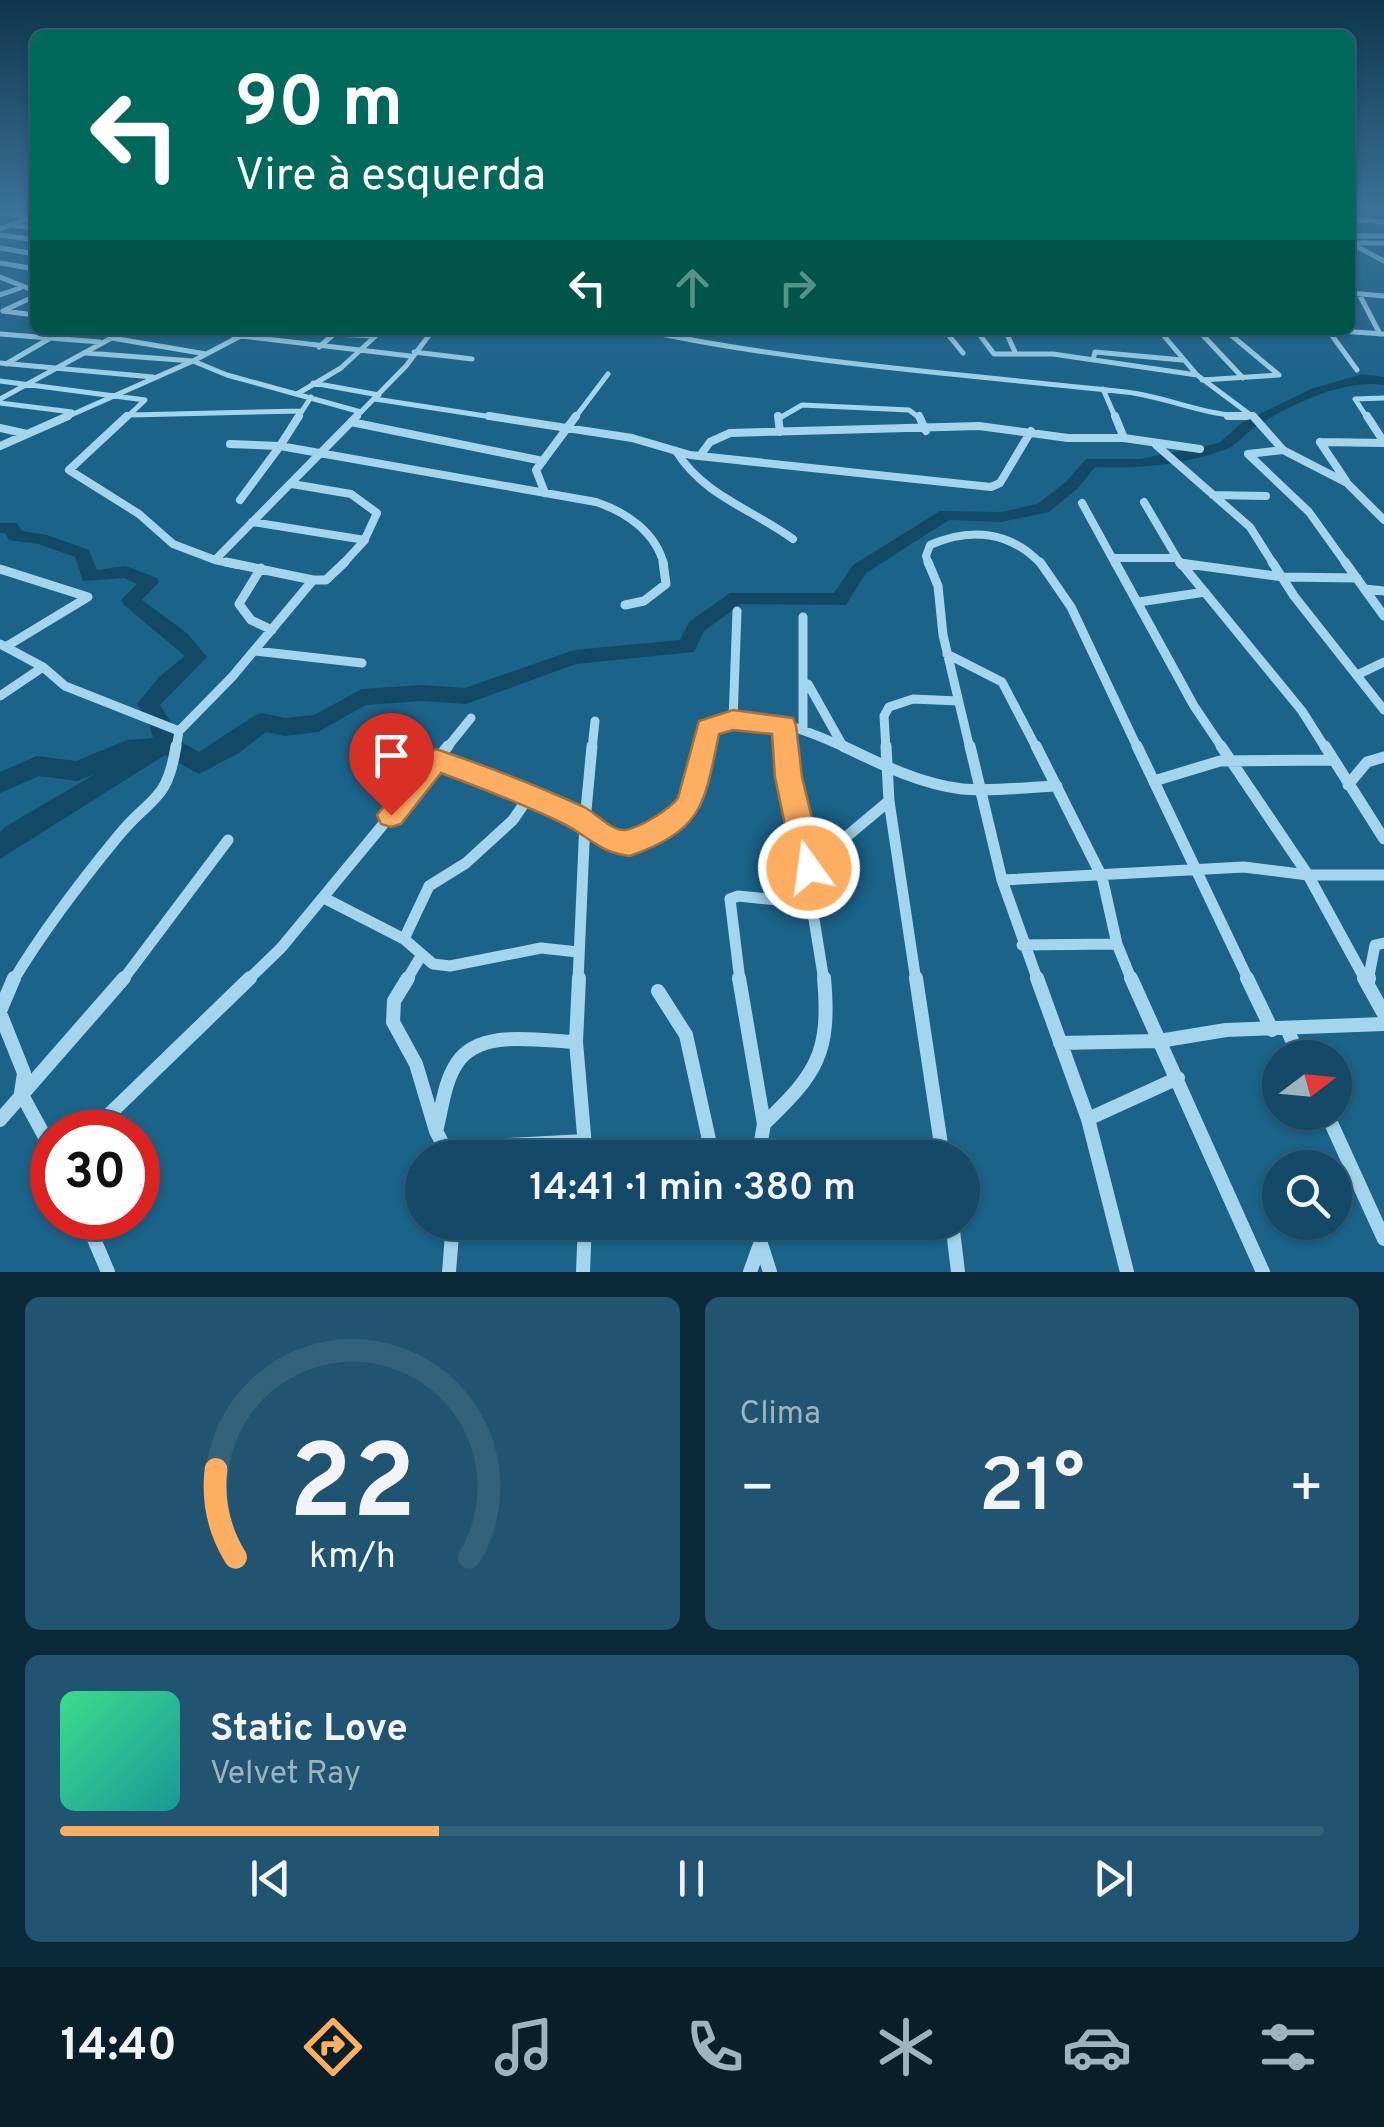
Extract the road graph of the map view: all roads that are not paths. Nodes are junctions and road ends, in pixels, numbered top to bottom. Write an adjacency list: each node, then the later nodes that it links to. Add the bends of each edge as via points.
1 (0, 277): 2 (street)
2 (20, 288): 3 (street); 6 (street)
3 (30, 292)
4 (1355, 294): 5 (street)
5 (1359, 294): 7 (street); 13 (street)
6 (0, 295)
7 (1384, 296)
8 (30, 297): 9 (street)
9 (2, 311): 10 (street)
10 (30, 314)
11 (1355, 332): 13 (street)
12 (0, 334): 30 (street)
13 (1382, 334)
14 (56, 335): 30 (street)
15 (117, 335): 31 (street)
16 (242, 335): 39 (street)
17 (263, 335): 33 (street)
18 (334, 335): 33 (street)
19 (362, 335): 29 (street)
20 (428, 335): 37 (street)
21 (664, 335): 56 (street, via 743,352)
22 (948, 335): 38 (street)
23 (979, 335): 35 (street, via 992,354)
24 (1007, 335): 35 (street)
25 (1163, 335): 44 (street)
26 (1203, 335): 52 (street)
27 (1232, 335): 52 (street, via 1279,375)
28 (1331, 335): 48 (street)
29 (375, 336): 34 (street)
30 (52, 338): 32 (street); 45 (street)
31 (112, 338): 32 (street); 39 (street)
32 (103, 343): 36 (street)
33 (319, 346): 34 (street)
34 (360, 350): 37 (street); 54 (street)
35 (1015, 352): 43 (street)
36 (86, 353): 42 (street); 46 (street)
37 (412, 353): 41 (street); 60 (street)
38 (963, 353)
39 (206, 354): 42 (street)
40 (1147, 357): 43 (street, via 1095,352); 44 (street); 47 (street)
41 (472, 359)
42 (194, 360): 50 (street); 58 (street)
43 (1092, 360): 47 (street)
44 (1183, 360): 51 (street)
45 (2, 365): 46 (street)
46 (56, 368): 50 (street); 55 (street)
47 (1151, 370): 51 (street)
48 (1357, 370)
49 (608, 374): 70 (street)
50 (156, 377): 57 (street)
51 (1199, 378): 52 (street); 67 (street)
52 (1243, 378)
53 (0, 380): 55 (street)
54 (312, 383): 58 (street); 60 (street)
55 (26, 384): 57 (street); 62 (street)
56 (1103, 389): 67 (street); 75 (street)
57 (118, 394): 65 (street); 66 (street, via 146,400)
58 (297, 394): 59 (street)
59 (311, 397): 63 (street); 64 (street)
60 (377, 397): 64 (street); 70 (street)
61 (1384, 398): 76 (street, via 1355,399)
62 (0, 401): 65 (street)
63 (301, 411): 66 (street); 80 (street)
64 (361, 412): 68 (street)
65 (74, 413): 74 (street)
66 (130, 415): 100 (street, via 69,470 174,544)
67 (1253, 416): 82 (street)
68 (351, 422): 85 (street); 86 (street)
69 (0, 428): 74 (street)
70 (565, 429): 83 (street, via 656,442); 86 (street)
71 (1031, 430): 72 (street); 75 (street); 84 (street, via 1000,483 990,487)
72 (926, 431): 73 (street); 73 (street, via 920,416 908,410 802,406 778,416)
73 (780, 432): 84 (street, via 730,433)
74 (27, 434): 79 (street)
75 (1124, 438): 78 (street)
76 (1384, 442): 87 (street, via 1320,442)
77 (230, 444): 80 (street)
78 (1156, 445): 81 (street); 90 (street)
79 (0, 446)
80 (280, 446): 85 (street); 92 (street)
81 (1200, 449)
82 (1282, 450): 87 (street); 105 (street, via 1248,454 1309,512)
83 (676, 452): 84 (street); 97 (street, via 694,480)
84 (702, 453)
85 (323, 454): 88 (street); 89 (street)
86 (543, 462): 89 (street, via 536,474)
87 (1347, 483): 95 (street)
88 (292, 484): 96 (street); 98 (street, via 372,503 376,519)
89 (545, 493): 111 (street, via 607,505 655,542 666,584 644,601)
90 (1213, 495): 91 (street); 104 (street, via 1250,528)
91 (1266, 496)
92 (240, 500)
93 (1144, 502): 101 (street)
94 (1082, 503): 99 (street)
95 (1384, 520)
96 (252, 522): 98 (street); 100 (street)
97 (793, 539)
98 (365, 540): 106 (street, via 326,580)
99 (1114, 558): 101 (street); 110 (street)
100 (215, 560): 102 (street)
101 (1179, 561): 104 (street); 109 (street)
102 (261, 568): 106 (street); 115 (street, via 238,604 250,620)
103 (0, 569): 116 (street, via 88,597)
104 (1283, 577): 105 (street); 122 (street)
105 (1357, 578): 107 (street)
106 (313, 580): 115 (street)
107 (1365, 589): 108 (street); 113 (street)
108 (1384, 591)
109 (1205, 592): 110 (street); 136 (street, via 1302,711)
110 (1139, 602): 137 (street)
111 (625, 605)
112 (738, 610): 129 (street)
113 (1384, 616)
114 (803, 617): 123 (street)
115 (272, 630): 117 (street)
116 (4, 645): 121 (street)
117 (256, 651): 120 (street); 132 (street)
118 (947, 654): 125 (street); 139 (street, via 938,586 926,556 930,546 963,532 993,534 1021,546 1045,568 1083,631); 140 (street, via 1002,682)
119 (1384, 662): 122 (street)
120 (362, 663)
121 (43, 667): 124 (street); 132 (street, via 65,686)
122 (1357, 675): 126 (street)
123 (806, 681): 131 (street); 133 (street)
124 (0, 696)
125 (958, 700): 138 (street, via 913,699 885,710); 142 (street)
126 (1384, 710)
127 (471, 718): 135 (street)
128 (595, 720): 145 (street)
129 (733, 720): 130 (street); 145 (street, via 708,728 682,814 619,844)
130 (784, 725): 131 (street); 148 (street)
131 (804, 728): 133 (street)
132 (179, 731): 164 (street, via 171,778 87,878 14,978)
133 (846, 751): 138 (street)
134 (1384, 757): 141 (street, via 1367,762)
135 (436, 760): 143 (street); 154 (street)
136 (1332, 760): 137 (street); 141 (street)
137 (1232, 762): 139 (street); 150 (street)
138 (888, 768): 142 (street); 144 (street)
139 (1154, 781): 149 (street)
140 (1056, 786): 142 (street); 152 (street)
141 (1348, 786): 146 (street)
142 (982, 792): 153 (street)
143 (530, 795): 145 (street); 156 (street, via 466,863 429,886)
144 (889, 801): 148 (street); 185 (street)
145 (584, 820): 160 (street)
146 (1384, 839)
147 (228, 840): 173 (street, via 113,993)
148 (809, 868): 155 (street)
149 (1195, 868): 150 (street, via 1244,866); 152 (street); 167 (street)
150 (1308, 875): 151 (street); 162 (street)
151 (1384, 875)
152 (1102, 877): 153 (street); 158 (street)
153 (1002, 880): 159 (street)
154 (324, 898): 156 (street); 175 (street)
155 (816, 904): 178 (street, via 826,1012 820,1054 810,1080); 178 (street, via 730,899)
156 (404, 939): 161 (street)
157 (1384, 942): 162 (street, via 1371,953)
158 (1117, 944): 159 (street); 169 (street)
159 (1022, 945): 171 (street)
160 (578, 952): 161 (street, via 521,950 450,966); 170 (street)
161 (421, 956): 180 (street, via 394,1001 394,1022 416,1064)
162 (1368, 982): 165 (street)
163 (658, 991): 183 (street, via 686,1035)
164 (0, 1012): 173 (street, via 24,1073)
165 (1384, 1014)
166 (1384, 1024): 167 (street)
167 (1280, 1029): 168 (street); 169 (street)
168 (1288, 1040)
169 (1159, 1041): 171 (street); 172 (street)
170 (576, 1042): 180 (street, via 506,1042 465,1053); 182 (street)
171 (1060, 1042): 176 (street)
172 (1178, 1078): 176 (street); 200 (street)
173 (21, 1093): 174 (street); 177 (street)
174 (30, 1110)
175 (114, 1110)
176 (1088, 1119): 199 (street)
177 (0, 1120)
178 (764, 1124): 184 (street)
179 (1334, 1130): 186 (street)
180 (436, 1131): 181 (street)
181 (441, 1140)
182 (585, 1140)
183 (708, 1140)
184 (761, 1140)
185 (940, 1140)
186 (1384, 1239)
187 (94, 1240): 193 (street)
188 (452, 1240): 194 (street)
189 (585, 1240): 195 (street)
190 (753, 1240): 196 (street)
191 (758, 1240): 197 (street)
192 (954, 1240): 198 (street)
193 (108, 1272)
194 (449, 1272)
195 (583, 1272)
196 (750, 1272)
197 (770, 1272)
198 (958, 1272)
199 (1127, 1272)
200 (1263, 1272)

